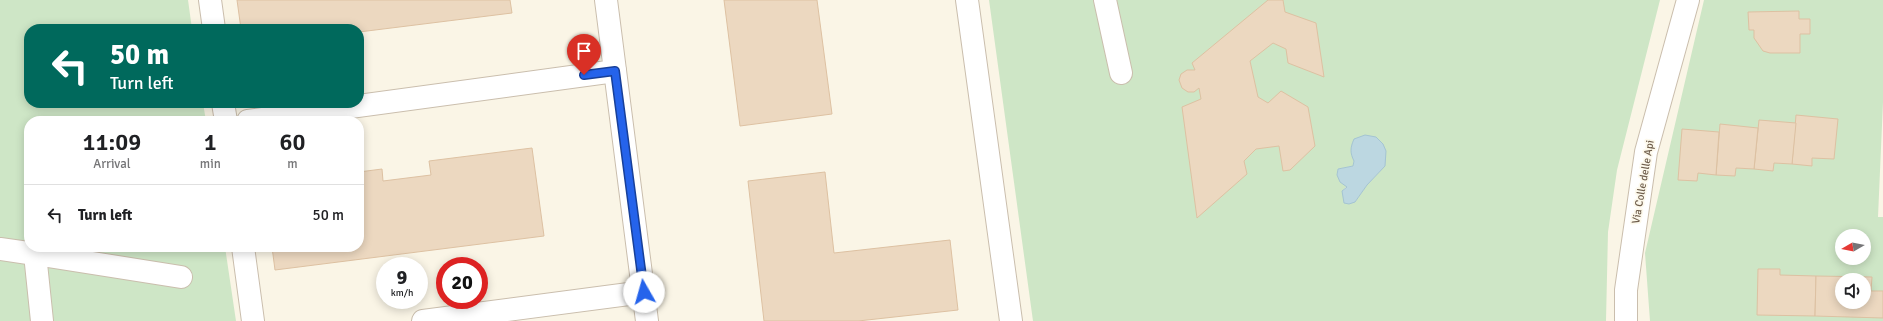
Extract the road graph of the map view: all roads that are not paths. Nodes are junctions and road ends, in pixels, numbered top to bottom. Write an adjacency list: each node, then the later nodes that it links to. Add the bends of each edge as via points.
1 (210, 0): 6 (street)
2 (606, 0): 7 (street)
3 (967, 0): 21 (street)
4 (1105, 0): 8 (street)
5 (1688, 0): 22 (street, Via Colle delle Api, via 1646,152 1626,290)
6 (213, 24)
7 (615, 71): 9 (street); 16 (street)
8 (1121, 73)
9 (364, 105)
10 (343, 108): 11 (street)
11 (285, 116)
12 (0, 249): 14 (street)
13 (244, 252): 18 (street)
14 (35, 254): 15 (street); 17 (street)
15 (181, 277)
16 (644, 292): 19 (street); 20 (street)
17 (42, 321)
18 (253, 321)
19 (423, 321)
20 (647, 321)
21 (1011, 321)
22 (1626, 321)

